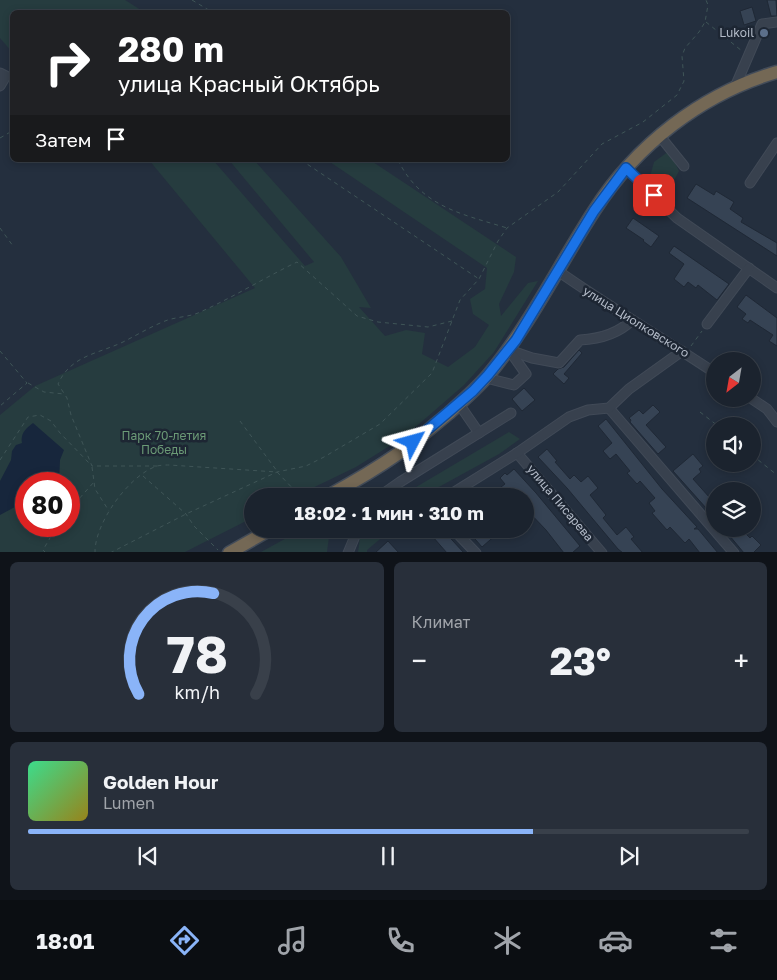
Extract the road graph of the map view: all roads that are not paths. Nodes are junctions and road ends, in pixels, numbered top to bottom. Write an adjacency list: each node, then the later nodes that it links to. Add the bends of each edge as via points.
1 (777, 22): 5 (street, via 762,24)
2 (777, 72): 5 (highway)
3 (3, 75): 4 (street)
4 (0, 86)
5 (735, 87): 6 (highway)
6 (659, 135): 8 (street); 9 (highway)
7 (777, 143): 10 (street)
8 (684, 166)
9 (626, 168): 11 (street, via 677,218); 12 (highway, via 594,211)
10 (750, 183)
11 (749, 268): 13 (street); 15 (street)
12 (558, 271): 14 (street, улица Циолковского); 16 (highway)
13 (777, 288)
14 (632, 320): 16 (street, via 624,328 598,339 580,340 559,363); 17 (street, улица Циолковского)
15 (707, 324)
16 (509, 350): 19 (highway); 19 (street, via 526,374 514,385)
17 (684, 352): 18 (street, улица Циолковского); 22 (street, via 629,389)
18 (706, 367)
19 (486, 378): 20 (highway)
20 (459, 404): 25 (street); 27 (highway, via 400,452)
21 (761, 405): 24 (street)
22 (609, 408): 26 (street, via 588,410 569,417); 39 (street)
23 (511, 413): 25 (street)
24 (777, 422)
25 (479, 433): 30 (street)
26 (517, 453): 31 (street); 38 (street, улица Писарева)
27 (350, 483): 28 (highway); 29 (street)
28 (342, 488)
29 (353, 488)
30 (391, 488)
31 (461, 488)
32 (254, 538): 35 (highway)
33 (354, 538): 36 (street)
34 (462, 538): 37 (street)
35 (229, 552)
36 (348, 552)
37 (476, 552)
38 (602, 552)
39 (734, 552)

